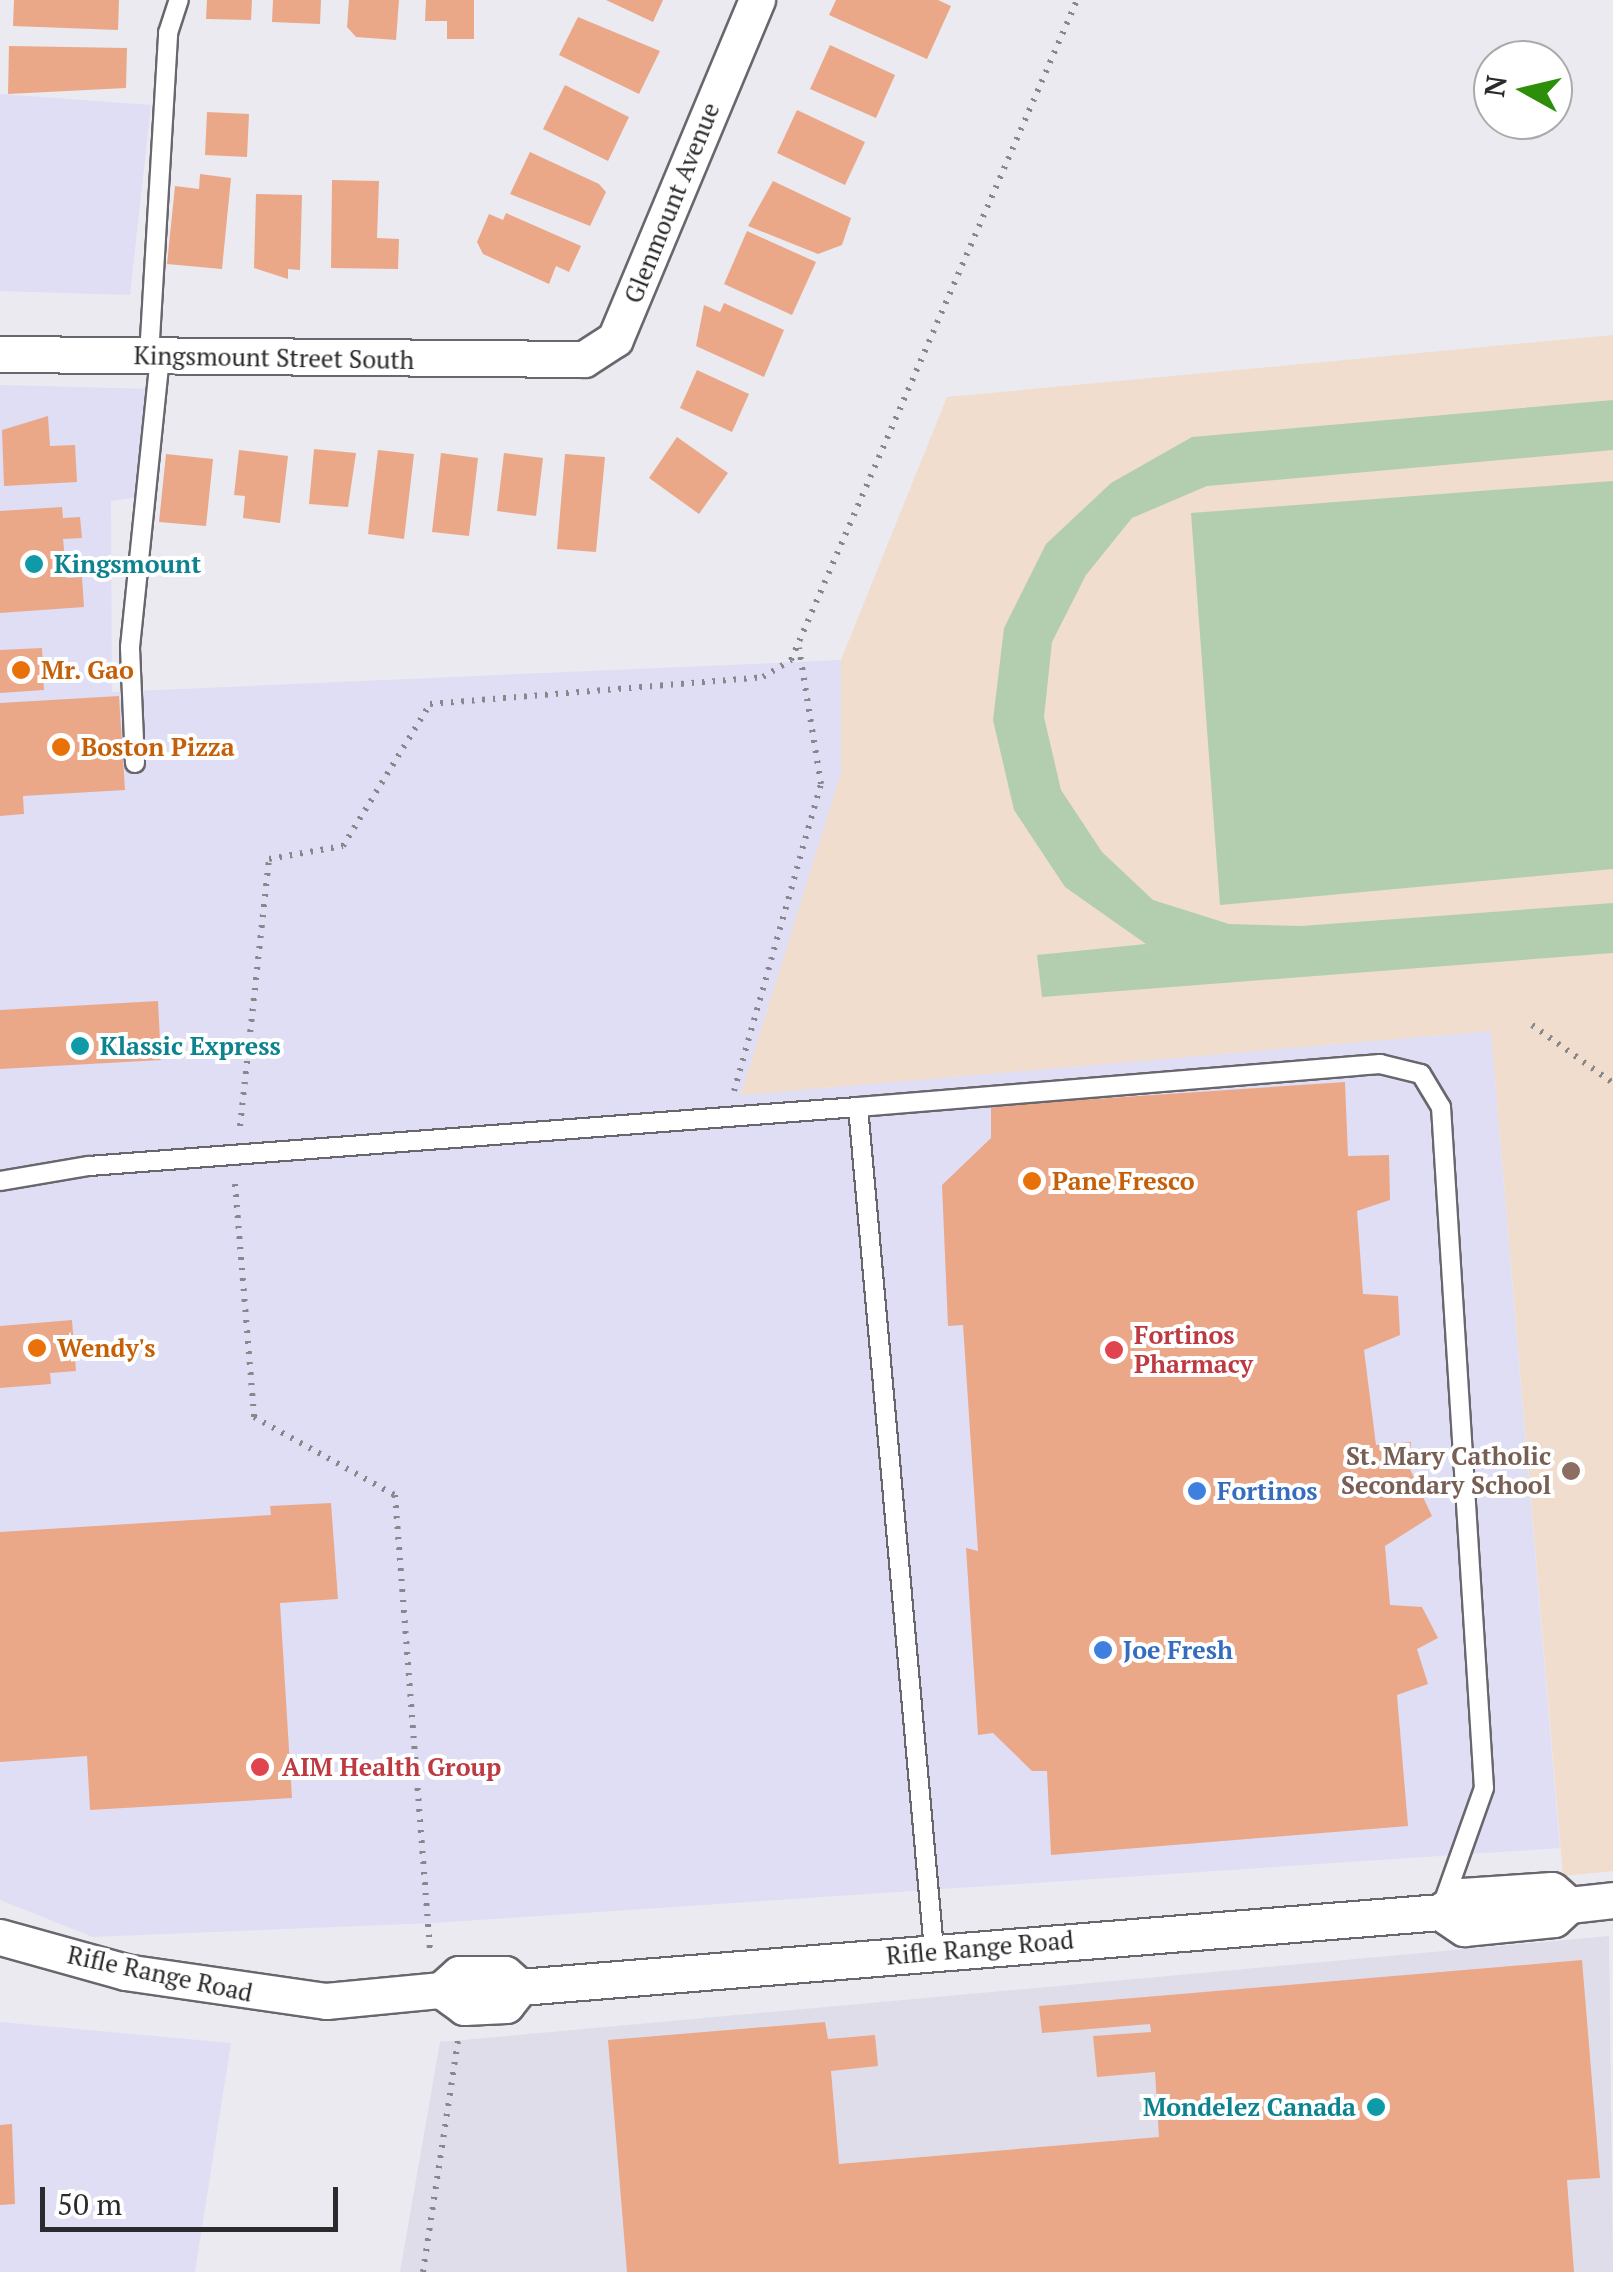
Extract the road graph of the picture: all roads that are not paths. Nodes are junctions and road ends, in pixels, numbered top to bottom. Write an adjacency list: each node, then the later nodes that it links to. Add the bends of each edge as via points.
1 (179, 0): 4 (lane, via 168,33)
2 (757, 0): 5 (street, Glenmount Avenue, via 615,339 584,359)
3 (0, 354): 4 (street, Kingsmount Street South)
4 (155, 356): 5 (street, Kingsmount Street South); 6 (lane, via 130,647)
5 (548, 363)
6 (135, 762)
7 (858, 1107): 8 (lane, via 89,1166); 10 (lane, via 1380,1064 1420,1074 1440,1107 1484,1788); 12 (lane)
8 (0, 1182)
9 (1613, 1900): 10 (street, Rifle Range Road, via 1569,1905 1552,1890 1462,1896)
10 (1440, 1912): 12 (street, Rifle Range Road)
11 (0, 1937): 12 (street, Rifle Range Road, via 228,1992 326,2000 441,1990 459,1974 505,1974 520,1987)
12 (934, 1951)

